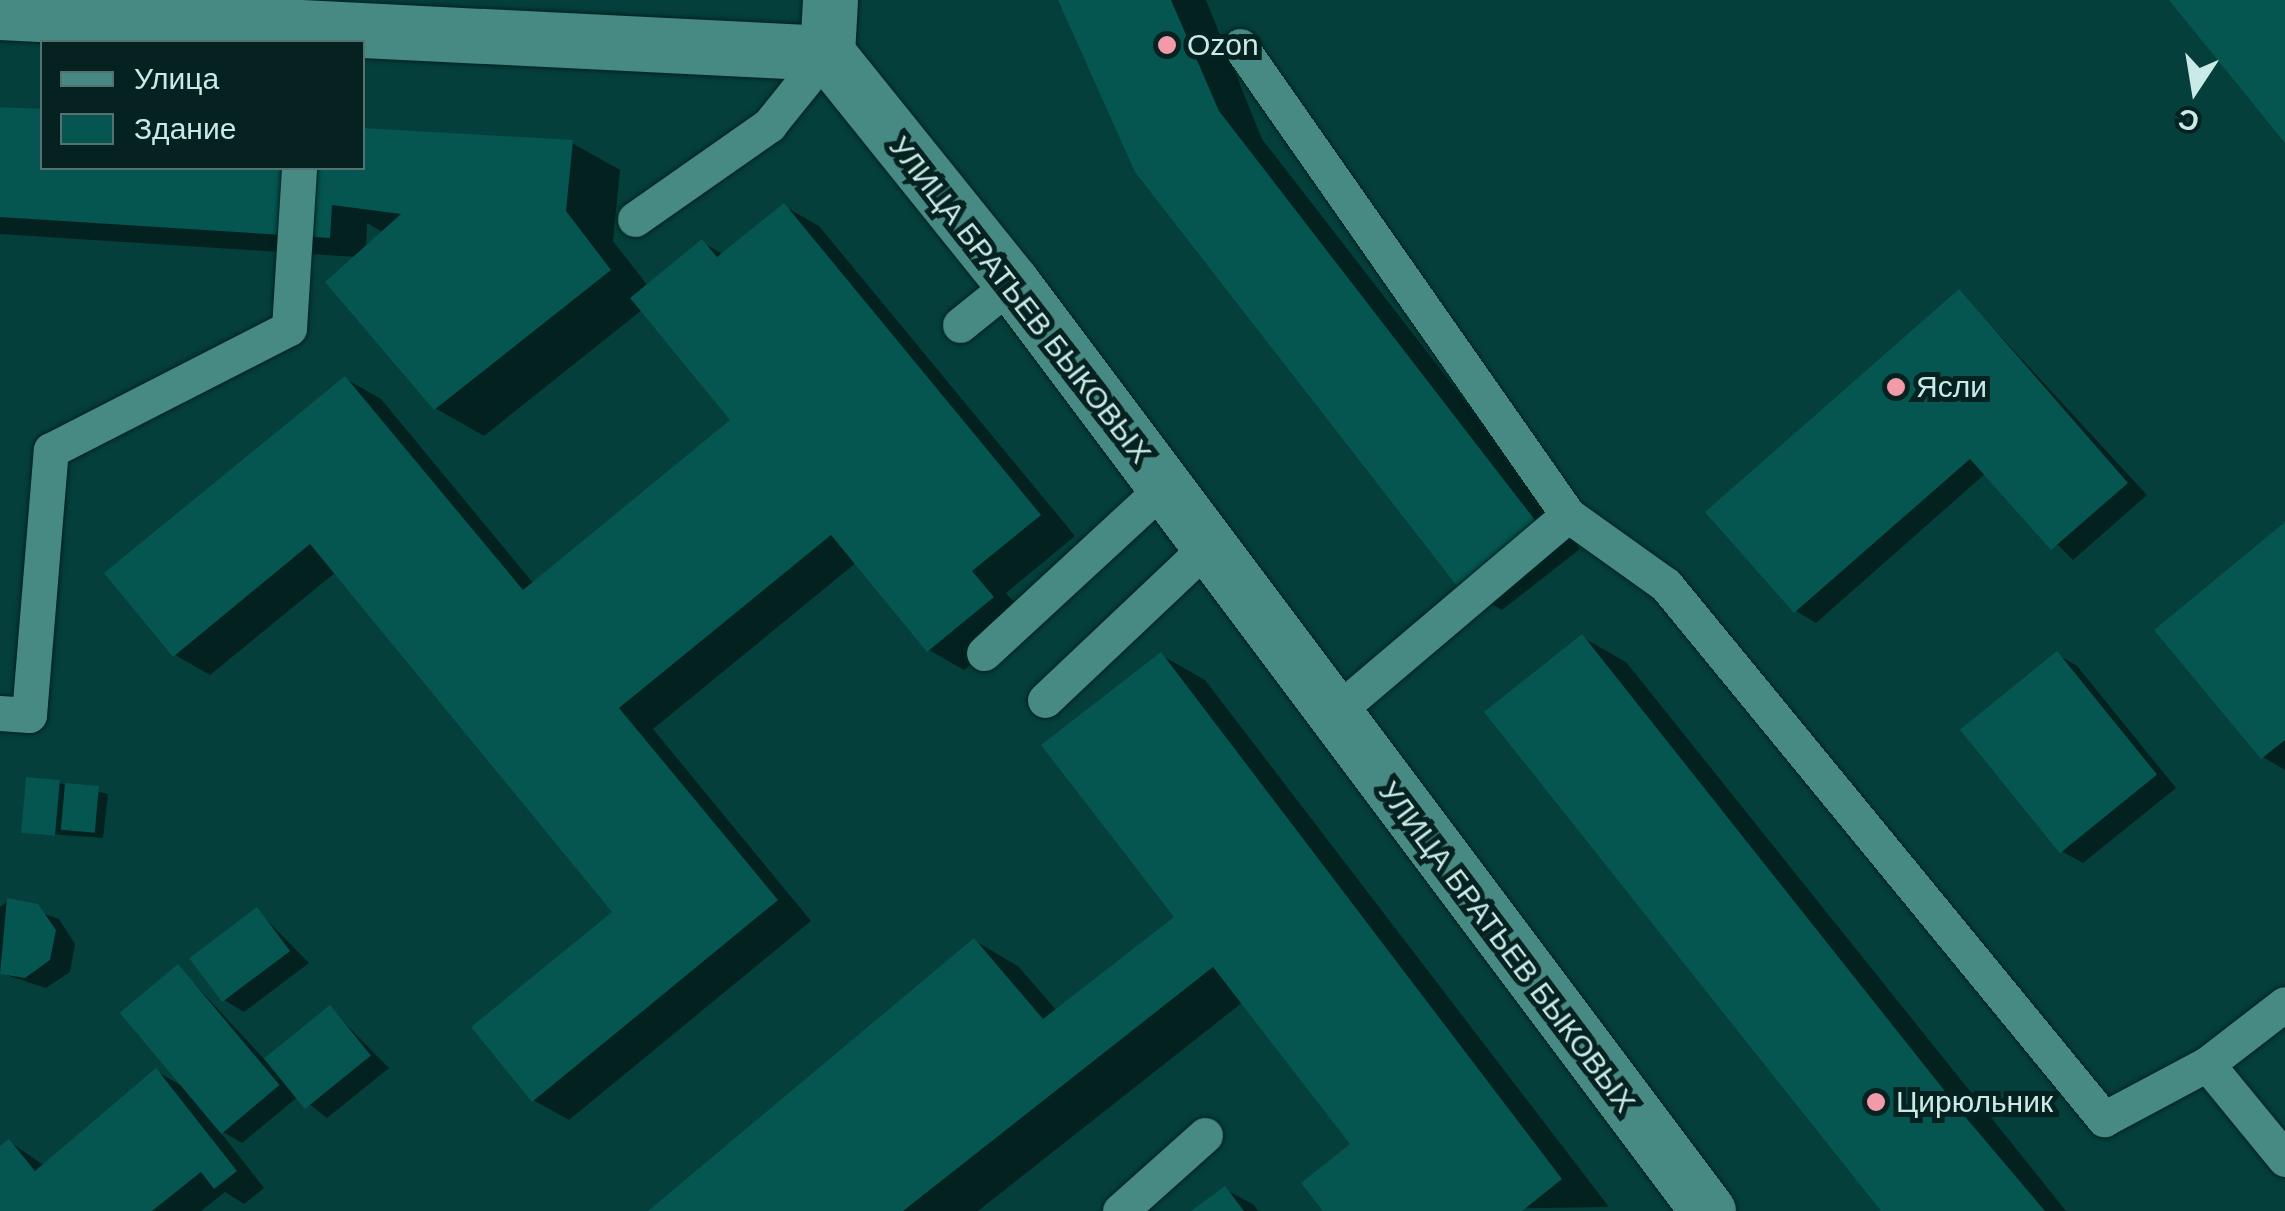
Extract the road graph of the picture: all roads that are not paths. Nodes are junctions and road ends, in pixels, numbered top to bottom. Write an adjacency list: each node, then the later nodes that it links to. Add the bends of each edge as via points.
1 (830, 0): 5 (street)
2 (25, 8): 3 (street)
3 (308, 34): 5 (street)
4 (1240, 46): 11 (lane)
5 (828, 54): 7 (lane, via 769,125); 8 (street, УЛИЦА БРАТЬЕВ БЫКОВЫХ)
6 (299, 170): 15 (lane, via 289,328 51,450 28,715)
7 (635, 219)
8 (1012, 282): 9 (lane); 10 (street, УЛИЦА БРАТЬЕВ БЫКОВЫХ)
9 (960, 325)
10 (1164, 488): 12 (street, УЛИЦА БРАТЬЕВ БЫКОВЫХ); 13 (lane)
11 (1568, 515): 16 (lane); 18 (lane, via 1666,585 2104,1119)
12 (1207, 547): 14 (lane); 16 (street, УЛИЦА БРАТЬЕВ БЫКОВЫХ)
13 (984, 653)
14 (1045, 700)
15 (0, 713)
16 (1332, 716): 21 (street, УЛИЦА БРАТЬЕВ БЫКОВЫХ)
17 (2285, 1004): 18 (lane)
18 (2207, 1064): 20 (lane)
19 (1205, 1136): 22 (lane)
20 (2285, 1159)
21 (1686, 1203)
22 (1120, 1211)

